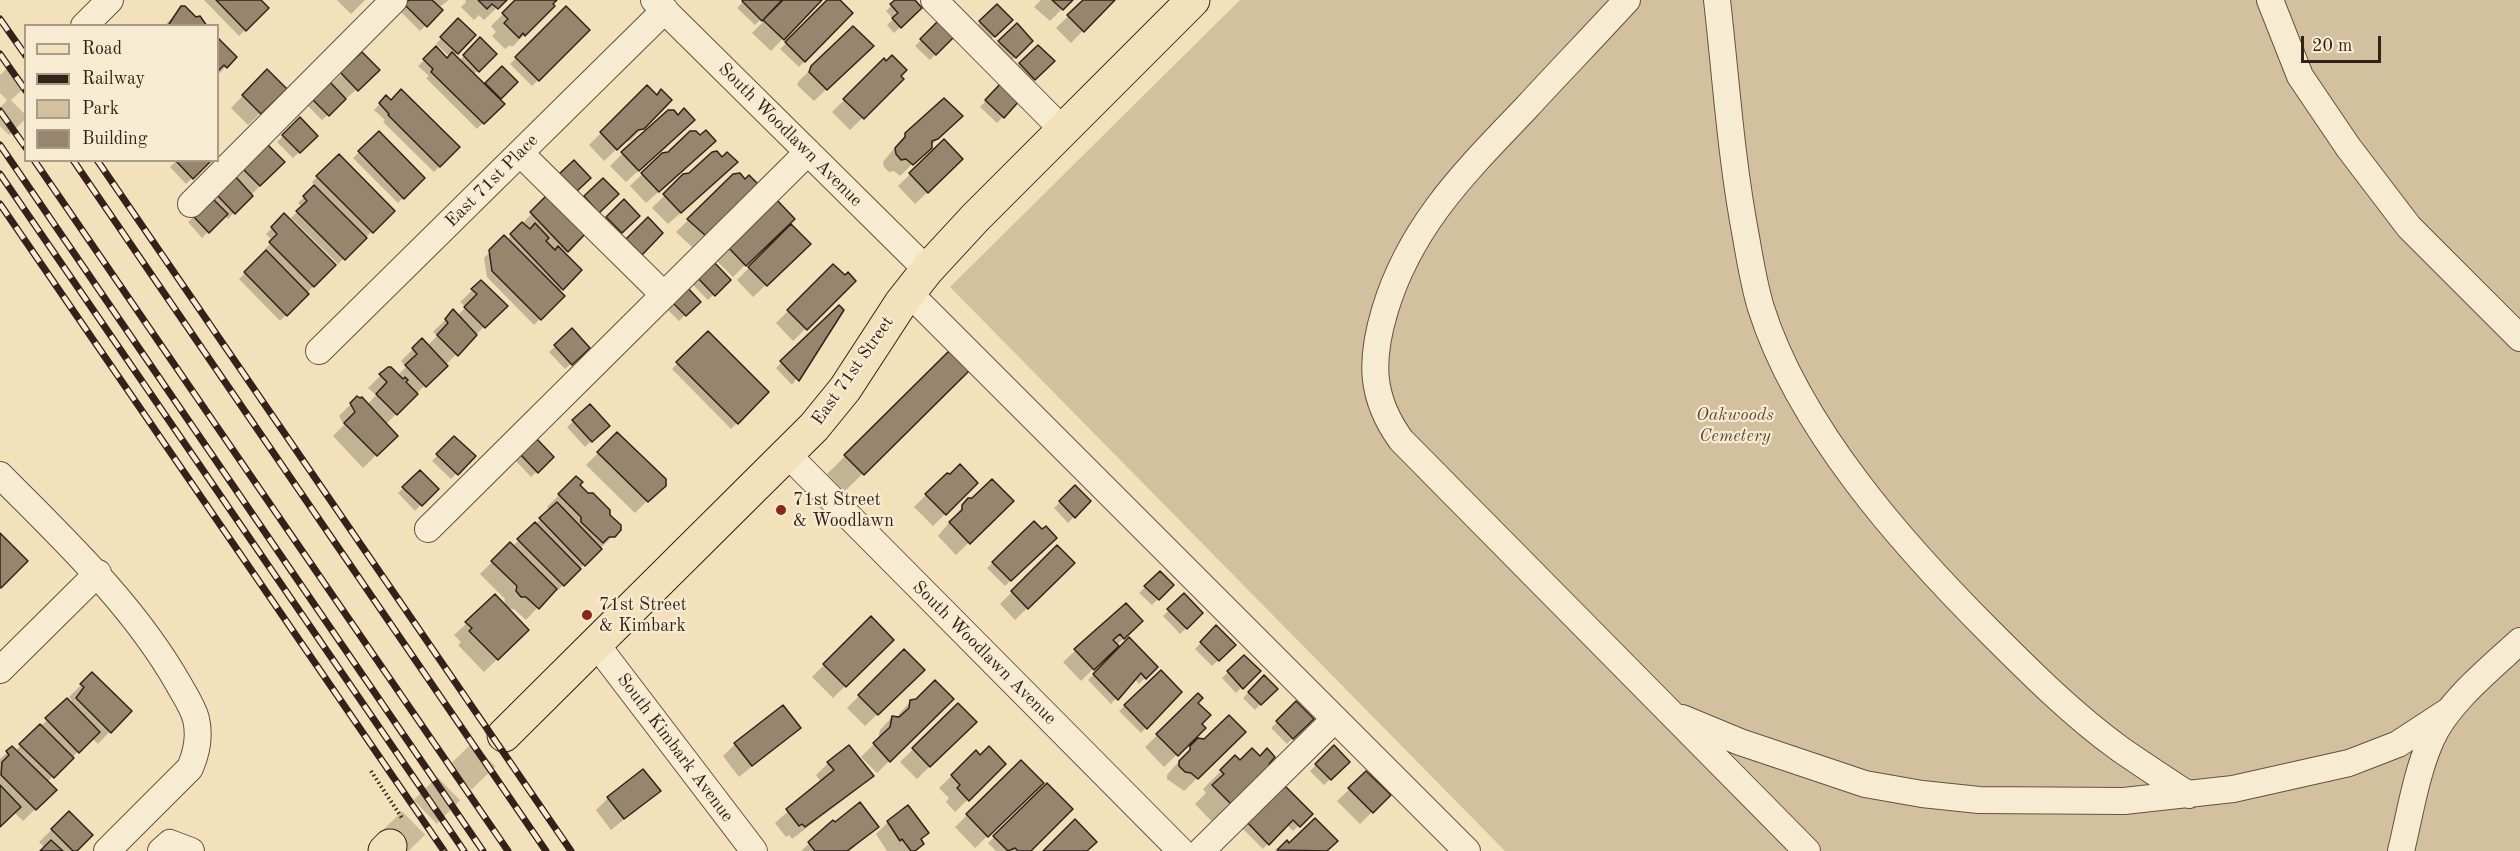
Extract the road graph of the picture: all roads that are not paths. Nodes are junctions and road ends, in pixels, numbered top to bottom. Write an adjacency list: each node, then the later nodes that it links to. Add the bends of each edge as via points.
1 (110, 0): 9 (street)
2 (394, 0): 13 (street)
3 (934, 0): 10 (street)
4 (1193, 0): 10 (main road, East 71st Street)
5 (1627, 0): 26 (street, via 1455,184 1415,238 1393,286 1379,332 1374,367 1377,393 1387,420 1401,440)
6 (1717, 0): 29 (street, via 1739,201 1752,271 1779,354 1806,403 1842,462 1895,530 1958,600 2078,715)
7 (2270, 0): 16 (street, via 2300,76 2348,147 2409,227)
8 (659, 5): 11 (street, South Woodlawn Avenue); 12 (street, East 71st Place)
9 (86, 24)
10 (1063, 130): 14 (main road, East 71st Street)
11 (808, 152): 14 (street, South Woodlawn Avenue); 15 (street)
12 (520, 153): 15 (street); 17 (street, East 71st Place)
13 (191, 204)
14 (918, 282): 18 (main road, East 71st Street, via 844,389); 27 (street, South Woodlawn Avenue)
15 (664, 294): 20 (street)
16 (2520, 338)
17 (319, 351)
18 (788, 455): 23 (main road, East 71st Street); 34 (street, South Woodlawn Avenue)
19 (0, 475): 21 (street)
20 (428, 529)
21 (98, 573): 24 (street); 30 (street, via 164,658 196,717 198,735 197,752 190,768)
22 (2520, 641): 25 (street)
23 (596, 644): 28 (main road, East 71st Street); 33 (street, South Kimbark Avenue)
24 (0, 670)
25 (2450, 710): 29 (street, via 2398,744 2349,763); 38 (street, via 2431,738)
26 (1672, 714): 29 (street, via 1740,742 1865,784 1922,794 2048,802); 37 (street)
27 (1335, 719): 35 (street); 36 (street, South Woodlawn Avenue)
28 (504, 735)
29 (2189, 795)
30 (107, 851)
31 (161, 851): 32 (street, via 170,843)
32 (191, 851)
33 (754, 851)
34 (1181, 851)
35 (1201, 851)
36 (1467, 851)
37 (1807, 851)
38 (2401, 851)

